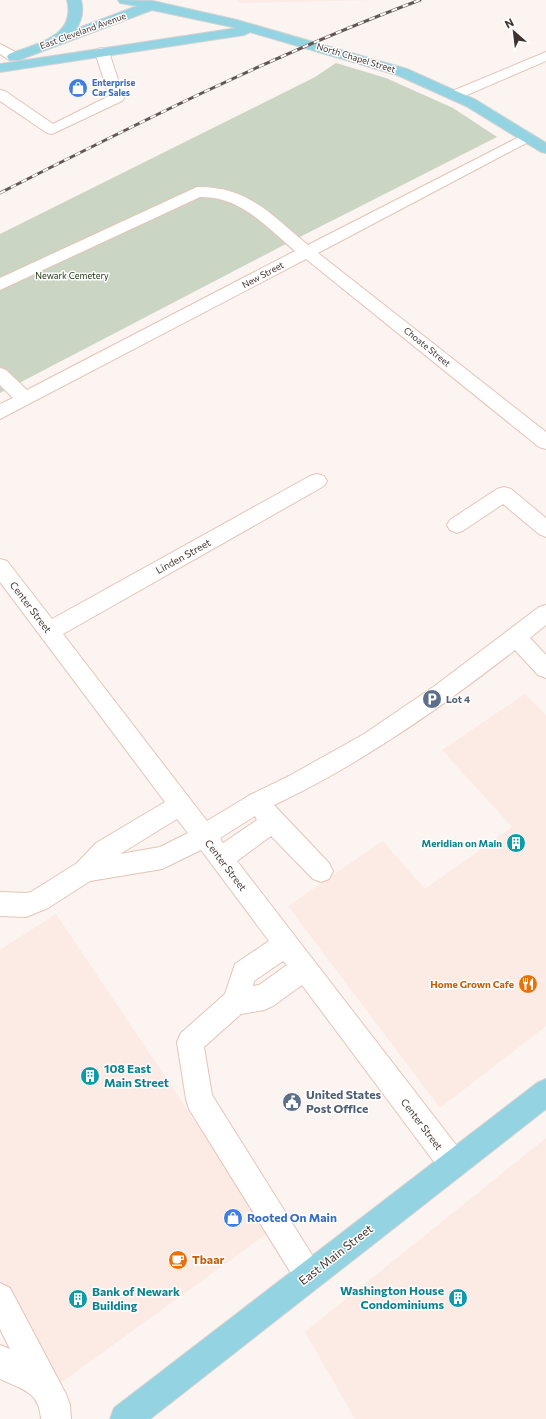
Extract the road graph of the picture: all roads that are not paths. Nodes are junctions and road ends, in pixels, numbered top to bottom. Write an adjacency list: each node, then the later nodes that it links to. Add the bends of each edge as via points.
1 (74, 0): 6 (main road, via 76,15)
2 (125, 0): 4 (main road, North Chapel Street)
3 (166, 0): 4 (main road, East Cleveland Avenue)
4 (151, 3): 5 (main road, North Chapel Street); 6 (main road, East Cleveland Avenue)
5 (254, 29): 8 (main road); 14 (main road, North Chapel Street, via 379,64)
6 (60, 40): 9 (main road, East Cleveland Avenue)
7 (0, 48): 9 (street)
8 (102, 52): 12 (main road); 13 (street, via 117,98 52,130)
9 (14, 56): 11 (main road, East Cleveland Avenue)
10 (546, 56): 14 (street)
11 (0, 62)
12 (0, 68)
13 (0, 94)
14 (455, 95): 15 (main road, North Chapel Street)
15 (527, 137): 16 (main road, North Chapel Street); 17 (street, New Street)
16 (546, 149)
17 (307, 252): 18 (street, Choate Street, via 246,202 235,196 208,191 197,192); 20 (street, New Street); 22 (street, Choate Street)
18 (0, 284)
19 (0, 374): 20 (street)
20 (25, 399): 21 (street, New Street)
21 (0, 412)
22 (546, 442)
23 (317, 481): 28 (street, Linden Street)
24 (456, 525): 25 (street, via 504,494)
25 (546, 529)
26 (0, 567): 28 (street, Center Street)
27 (546, 613): 29 (street)
28 (49, 631): 32 (street, Center Street)
29 (516, 637): 30 (street); 31 (street, via 436,697 340,760 299,784)
30 (546, 669)
31 (258, 802): 33 (street); 34 (street)
32 (180, 805): 34 (street, Center Street); 37 (street, via 104,851)
33 (274, 822): 35 (street); 36 (street)
34 (204, 836): 35 (street, Center Street); 37 (street, via 162,858)
35 (221, 858): 39 (street, Center Street)
36 (321, 871)
37 (85, 872): 38 (street, via 40,900 26,905)
38 (0, 904)
39 (286, 944): 40 (street, Center Street); 41 (street, via 244,972)
40 (304, 968): 41 (street, via 264,997); 43 (street, Center Street)
41 (235, 1002): 44 (street, via 190,1042 199,1099)
42 (546, 1092): 43 (main road, East Main Street)
43 (452, 1164): 44 (main road, East Main Street)
44 (309, 1276): 49 (main road, East Main Street)
45 (0, 1298): 47 (street)
46 (0, 1360): 47 (street, via 8,1367)
47 (45, 1384): 48 (street, via 55,1405)
48 (56, 1419)
49 (125, 1419)

